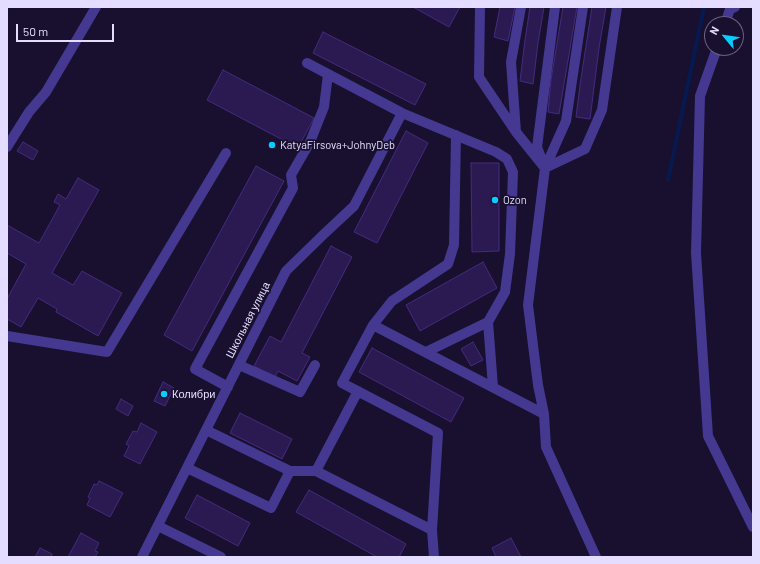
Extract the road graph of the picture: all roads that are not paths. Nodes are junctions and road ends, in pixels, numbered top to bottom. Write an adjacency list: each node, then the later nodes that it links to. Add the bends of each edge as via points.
1 (96, 7): 15 (street, via 46,92 29,112)
2 (480, 7): 13 (street, via 479,77)
3 (521, 7): 13 (street, via 511,62)
4 (555, 7): 17 (street, via 537,147)
5 (584, 7): 17 (street, via 566,121)
6 (617, 7): 17 (street, via 602,110 585,148)
7 (735, 7): 8 (street, via 730,9)
8 (728, 16)
9 (714, 56): 33 (street, via 700,96 696,253 708,436)
10 (307, 63): 11 (street)
11 (328, 74): 12 (street); 24 (street, via 324,107 310,142 291,176 293,188 195,369)
12 (402, 113): 14 (street); 23 (street, Школьная улица, via 354,206 286,271)
13 (516, 132): 17 (street)
14 (456, 135): 18 (street, via 507,159 513,172 510,254 505,292); 19 (street, via 454,245 448,264 392,301)
15 (7, 147)
16 (226, 153): 20 (street, via 107,352)
17 (545, 168): 27 (street, via 528,305)
18 (488, 322): 21 (street); 25 (street)
19 (373, 325): 21 (street); 26 (street, via 342,383)
20 (7, 336)
21 (426, 352): 25 (street)
22 (315, 364): 23 (street, via 300,392)
23 (239, 365): 24 (street, Школьная улица)
24 (228, 387): 28 (street, Школьная улица)
25 (493, 387): 27 (street)
26 (358, 391): 31 (street); 34 (street, via 438,433)
27 (544, 414): 38 (street, via 546,447)
28 (206, 430): 29 (street, Школьная улица); 30 (street)
29 (187, 468): 30 (street, via 271,508); 32 (street, Школьная улица)
30 (290, 471): 31 (street)
31 (316, 471): 34 (street)
32 (158, 526): 35 (street, Школьная улица); 36 (street)
33 (753, 528)
34 (432, 530): 37 (street)
35 (142, 557)
36 (221, 557)
37 (434, 557)
38 (596, 557)

